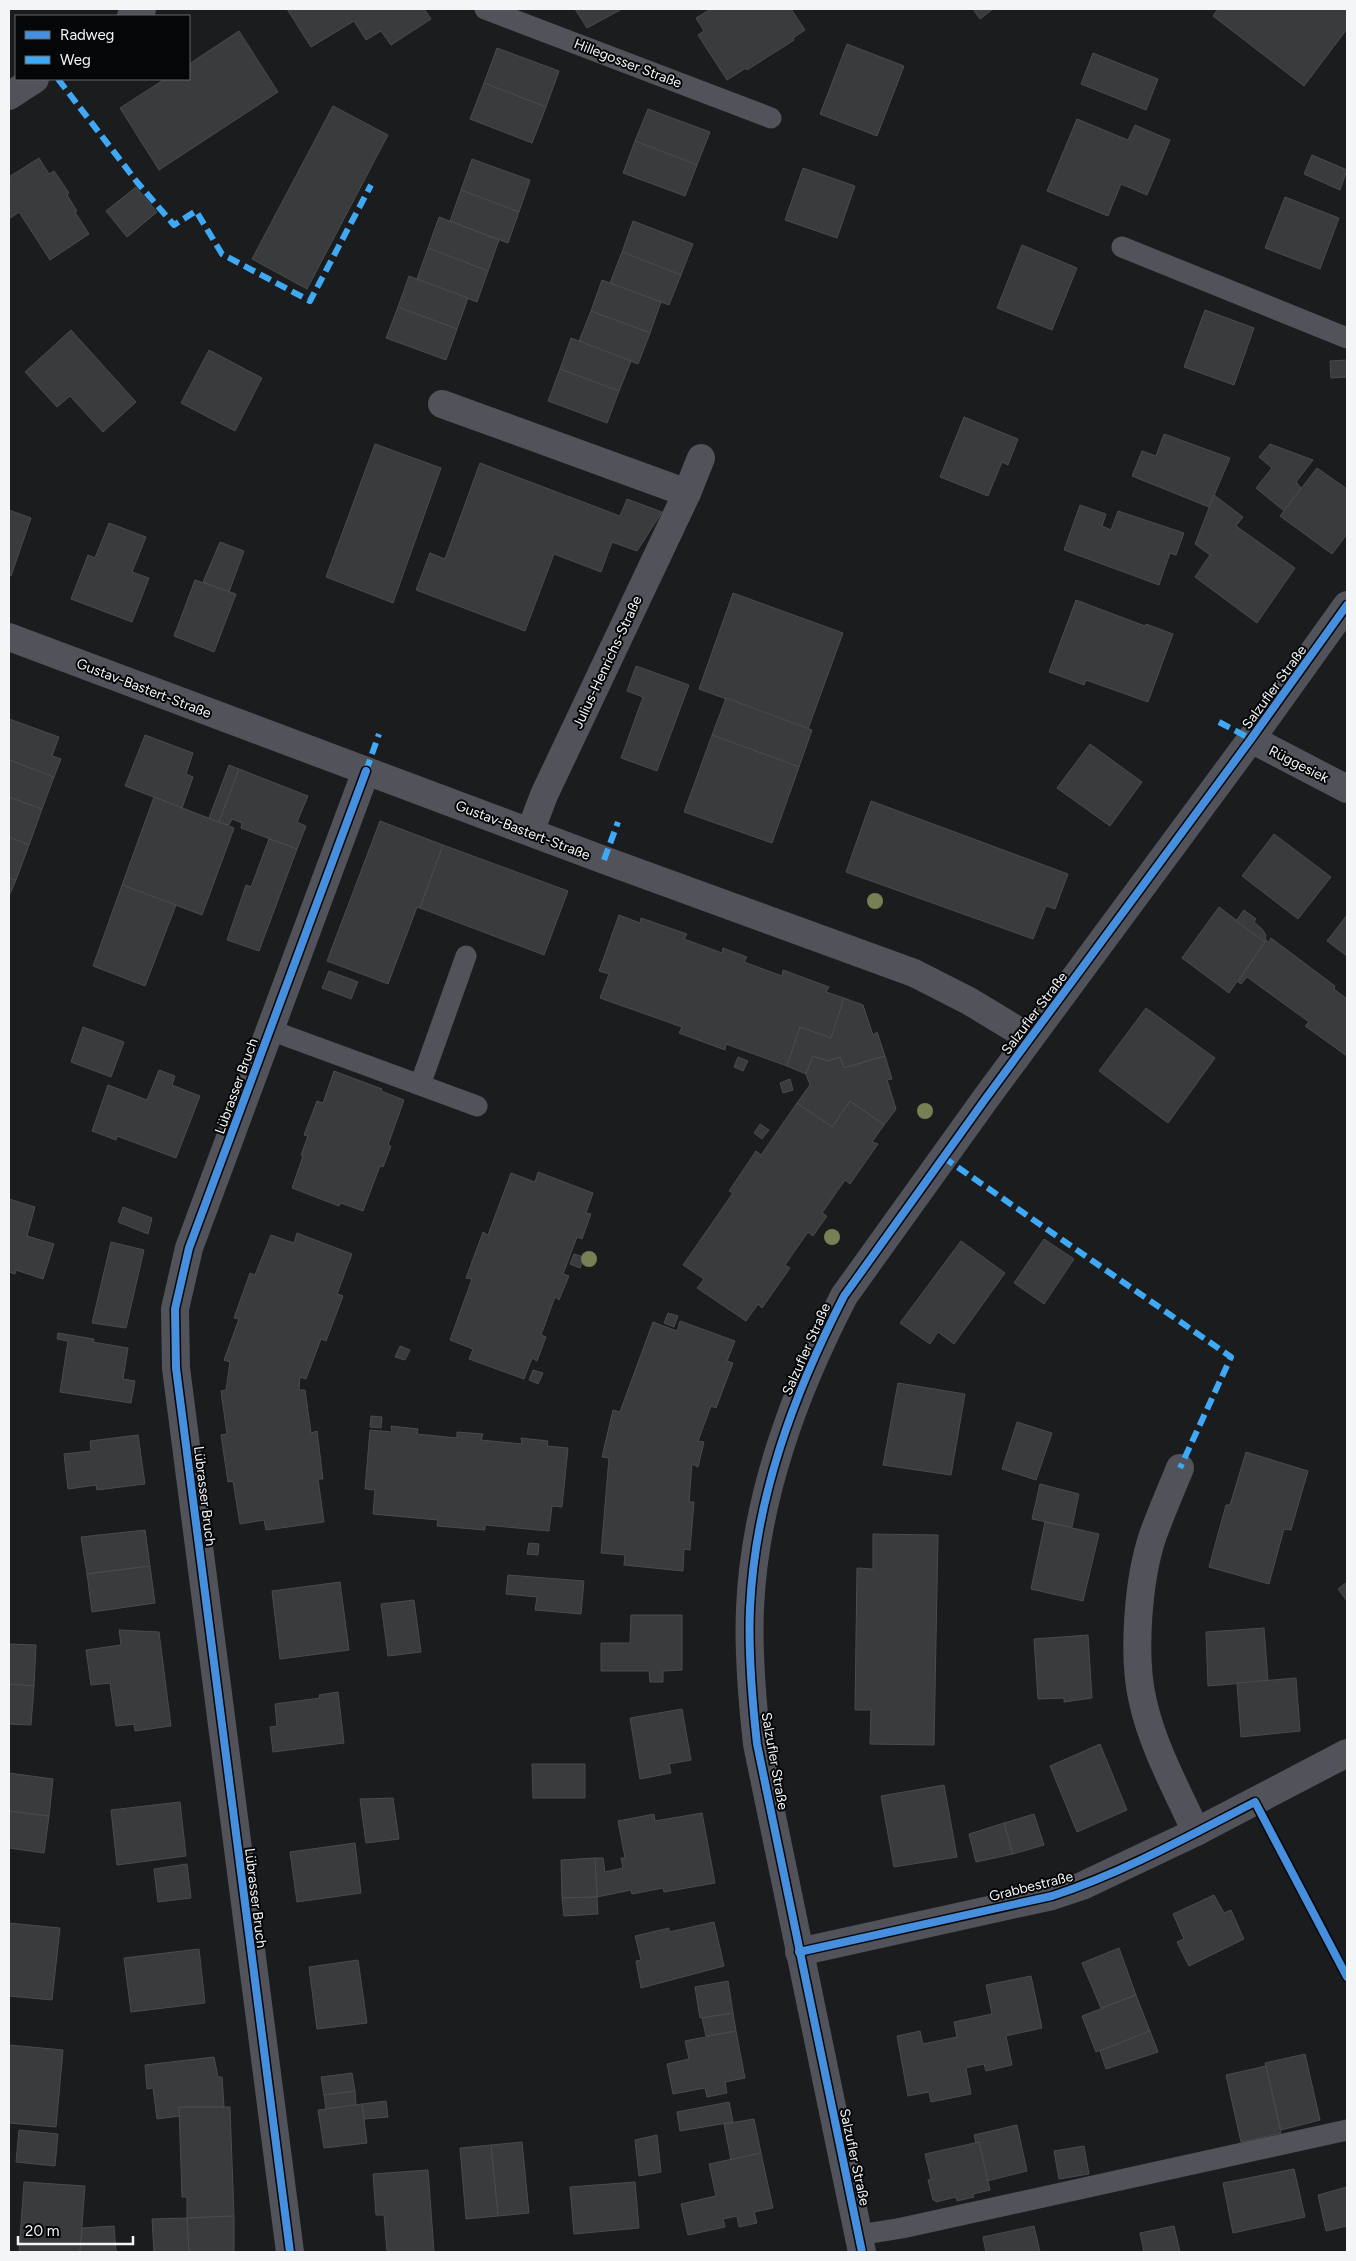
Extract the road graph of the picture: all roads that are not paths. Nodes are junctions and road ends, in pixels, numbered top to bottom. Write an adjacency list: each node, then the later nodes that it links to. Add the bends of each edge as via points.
1 (485, 9): 4 (lane, Hillegosser Straße)
2 (33, 80): 3 (street)
3 (9, 96)
4 (771, 118)
5 (1122, 247): 6 (lane)
6 (1347, 338)
7 (442, 404): 9 (street)
8 (701, 458): 9 (street, Julius-Henrichs-Straße)
9 (687, 494): 15 (street, Julius-Henrichs-Straße, via 544,795)
10 (1347, 605): 12 (street, Salzufler Straße)
11 (9, 637): 13 (street, Gustav-Bastert-Straße)
12 (1251, 739): 14 (street, Rüggesiek); 18 (street, Salzufler Straße)
13 (366, 771): 15 (street, Gustav-Bastert-Straße); 17 (street, Lübrasser Bruch)
14 (1347, 789)
15 (530, 832): 18 (street, Gustav-Bastert-Straße, via 914,973)
16 (466, 956): 19 (lane)
17 (270, 1030): 19 (lane); 27 (street, Lübrasser Bruch, via 189,1248 175,1309 176,1368)
18 (1030, 1038): 24 (street, Salzufler Straße, via 844,1296 794,1406 771,1478 755,1553 750,1608 750,1675 757,1744)
19 (420, 1085): 20 (lane)
20 (478, 1106)
21 (1180, 1468): 23 (street, via 1152,1537 1144,1574 1137,1656 1142,1700 1151,1732)
22 (1347, 1754): 23 (street, Grabbestraße)
23 (1196, 1832): 24 (street, Grabbestraße, via 1082,1886 1052,1896)
24 (799, 1952): 26 (street, Salzufler Straße)
25 (1347, 2130): 26 (lane, via 902,2228)
26 (860, 2244)
27 (290, 2252)

